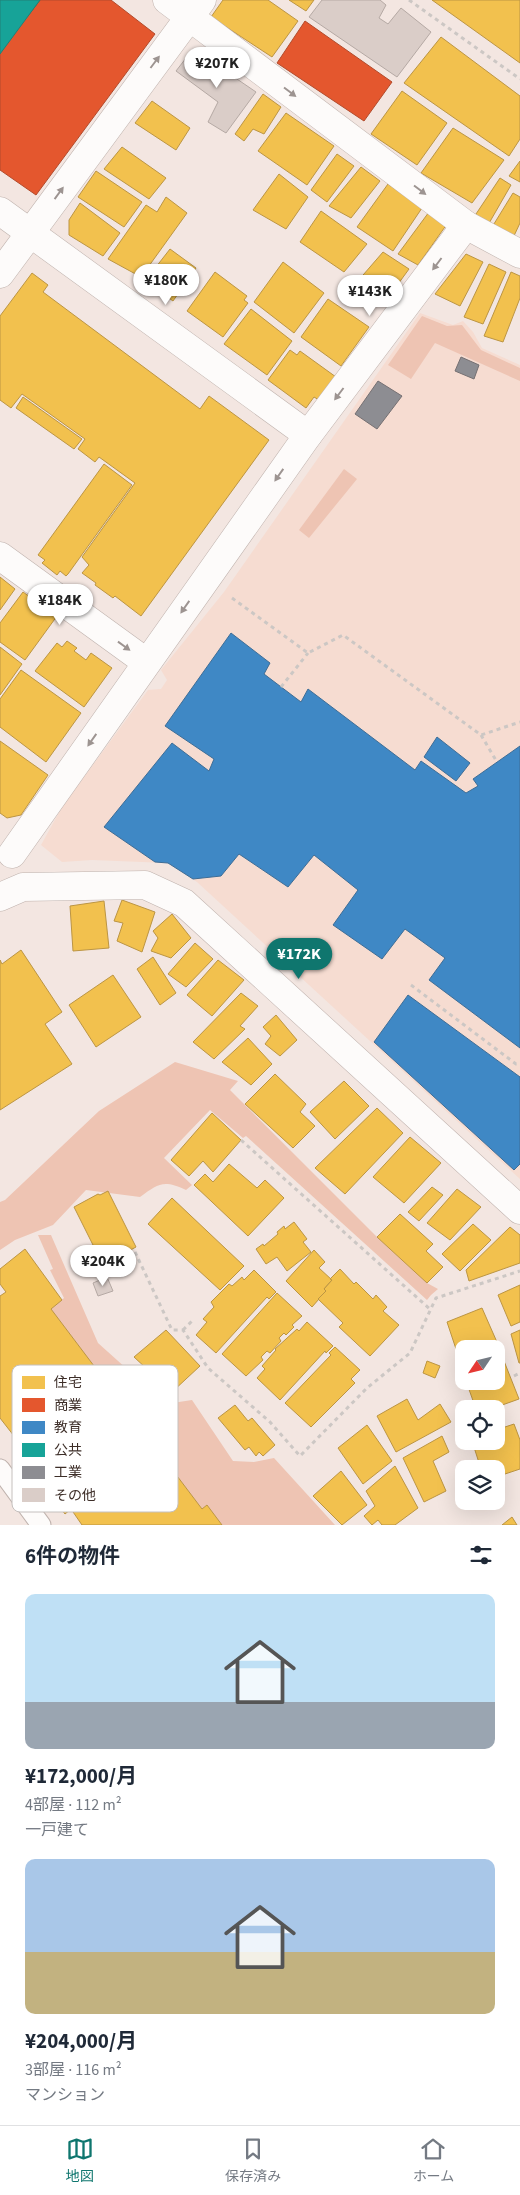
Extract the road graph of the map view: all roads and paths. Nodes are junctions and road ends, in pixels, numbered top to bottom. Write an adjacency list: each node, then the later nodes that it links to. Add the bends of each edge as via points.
1 (167, 0): 3 (street)
2 (409, 0): 4 (path)
3 (196, 8): 6 (street, one-way to 6); 7 (street, one-way to 3)
4 (520, 79)
5 (0, 211): 7 (street)
6 (466, 225): 8 (street); 10 (street, one-way to 10)
7 (30, 232): 9 (street); 10 (street)
8 (520, 254)
9 (0, 274)
10 (308, 435): 14 (street, one-way to 14)
11 (0, 556): 14 (street, one-way to 14)
12 (232, 598): 13 (path)
13 (308, 653): 15 (path); 17 (path, via 343,635)
14 (146, 662): 19 (street, one-way to 19)
15 (282, 687)
16 (520, 722): 17 (path)
17 (481, 735): 18 (path)
18 (497, 762)
19 (6, 847): 20 (street)
20 (12, 892): 24 (street, via 145,885 184,903)
21 (411, 985): 22 (path)
22 (520, 1064)
23 (241, 1140): 27 (path)
24 (520, 1210)
25 (135, 1252): 29 (path, via 172,1330)
26 (520, 1271): 27 (path, via 436,1298)
27 (431, 1310): 29 (path, via 410,1353 367,1388 300,1456 270,1422 208,1368)
28 (194, 1319): 29 (path)
29 (183, 1330)
30 (520, 1373): 31 (path)
31 (514, 1376)
32 (0, 1469): 33 (lane)
33 (12, 1485)
34 (31, 1512): 35 (lane)
35 (41, 1525)

